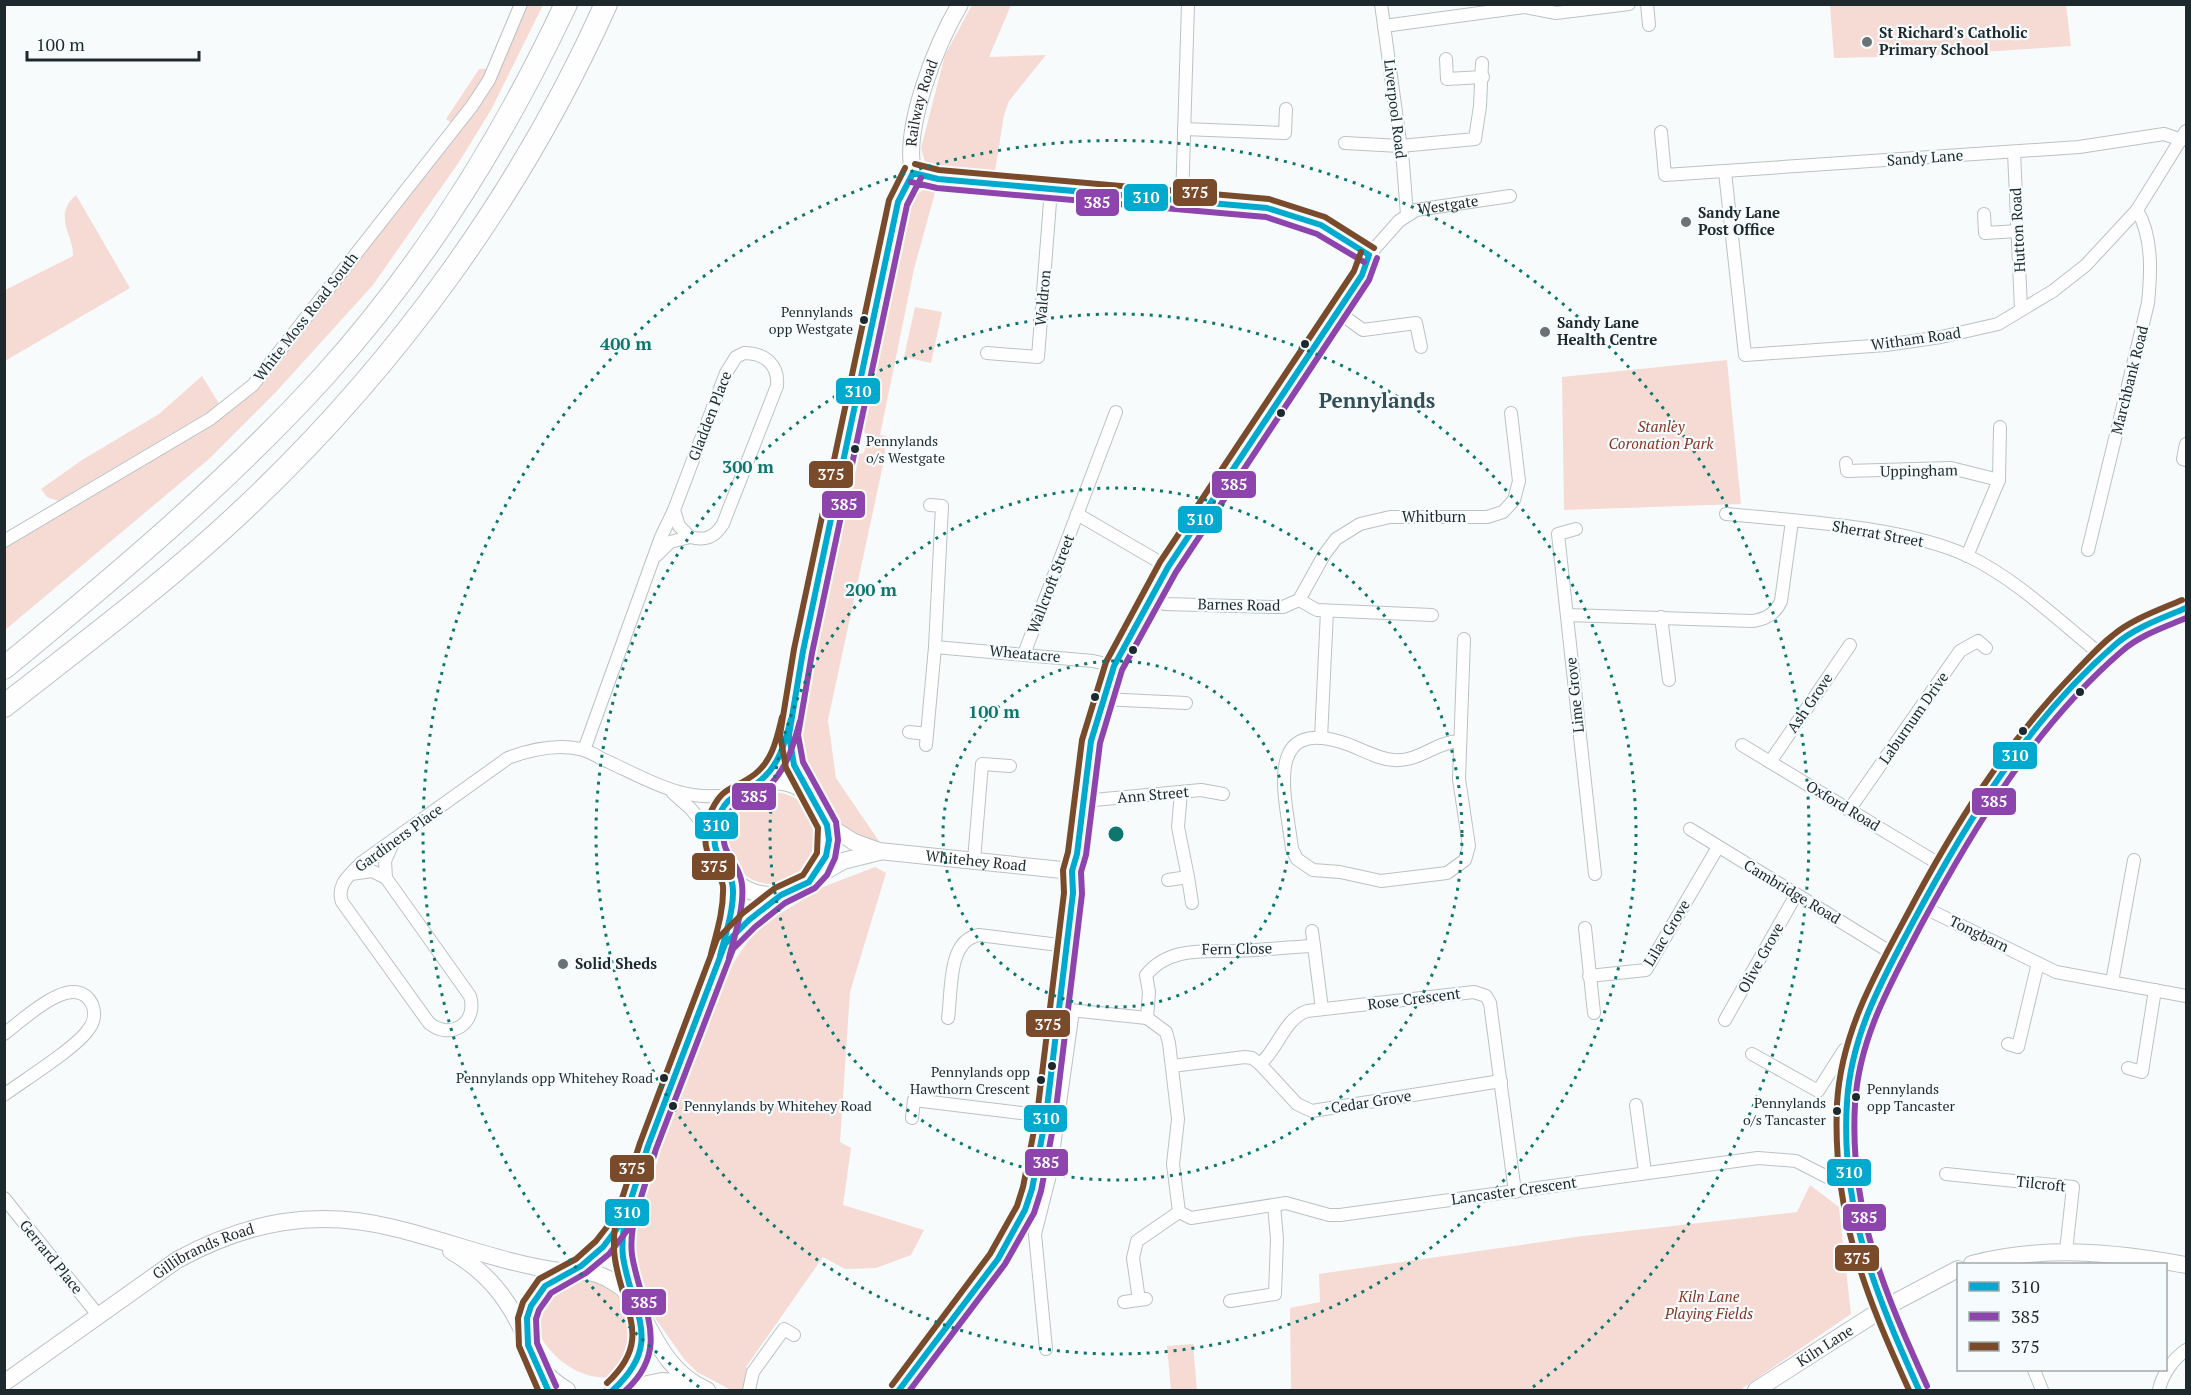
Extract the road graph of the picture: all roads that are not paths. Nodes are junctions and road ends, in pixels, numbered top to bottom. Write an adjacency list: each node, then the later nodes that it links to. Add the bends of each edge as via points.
1 (521, 4): 52 (street, White Moss Road South, via 489,80 472,106 253,385 210,419)
2 (566, 4): 41 (highway, via 502,129 431,239 326,374)
3 (606, 4): 64 (highway, via 549,117 507,189 402,338 351,399 244,510)
4 (960, 4): 24 (street, Railway Road, via 936,56 920,106 909,156)
5 (1188, 4): 15 (street)
6 (1382, 4): 10 (street, Liverpool Road)
7 (1629, 4): 10 (street, via 1556,13 1524,7)
8 (1647, 4): 9 (street)
9 (1649, 25)
10 (1384, 26): 21 (street, Liverpool Road)
11 (1446, 59): 13 (street, via 1447,79)
12 (1482, 63): 13 (street)
13 (1483, 77): 18 (street)
14 (1286, 109): 15 (street, via 1285,133)
15 (1184, 129): 27 (street)
16 (1661, 132): 23 (street, Sandy Lane, via 1665,175)
17 (2184, 136): 22 (street, Sandy Lane); 28 (street, Witham Road)
18 (1475, 139): 20 (street); 21 (street)
19 (1345, 142): 21 (street)
20 (1488, 142)
21 (1400, 146): 30 (street, Liverpool Road)
22 (2014, 152): 23 (street, Sandy Lane); 31 (street, Hutton Road)
23 (1725, 172): 33 (street, Witham Road, via 1745,355 1941,337 1998,324)
24 (913, 173): 25 (street, via 938,179); 80 (street, Railway Road, via 898,202 803,651)
25 (1052, 189): 27 (street); 36 (street, Waldron, via 1038,357)
26 (1510, 196): 30 (street, Westgate, via 1428,207)
27 (1182, 201): 32 (street, via 1251,206 1300,216 1340,234)
28 (2137, 210): 33 (street, Witham Road, via 2086,264 2053,291); 53 (street, Marchbank Road, via 2144,221 2151,269 2148,303)
29 (1984, 214): 31 (street, via 1985,233)
30 (1407, 215): 32 (street, Westgate)
31 (2018, 231): 33 (street, Hutton Road)
32 (1369, 255): 34 (street)
33 (2021, 309)
34 (1338, 312): 35 (street, via 1363,330 1416,323); 56 (street)
35 (1421, 347)
36 (987, 353)
37 (1116, 412): 47 (street, Wallcroft Street)
38 (1511, 413): 58 (street, Whitburn, via 1519,481 1514,500 1503,512 1487,518 1390,517 1360,524 1336,539)
39 (2000, 428): 44 (street)
40 (2187, 444): 42 (street, via 2183,459)
41 (245, 458): 68 (highway); 73 (highway)
42 (2187, 460)
43 (1846, 463): 44 (street, Uppingham, via 1847,471 1951,468)
44 (1999, 480): 55 (street)
45 (930, 505): 67 (street, via 942,506)
46 (674, 510): 51 (street, via 679,526); 51 (street, Gladden Place, via 731,364 744,353 761,355 775,368 777,386 723,524 706,539); 54 (street, Gladden Place)
47 (1077, 514): 56 (street); 70 (street, Wallcroft Street)
48 (1726, 514): 49 (street, Sherrat Street)
49 (1792, 521): 55 (street, Sherrat Street, via 1914,537); 63 (street, via 1783,595 1771,615 1754,621)
50 (1576, 529): 62 (street, Lime Grove, via 1558,534)
51 (690, 537): 54 (street, Gladden Place, via 670,542)
52 (4, 541)
53 (2088, 550)
54 (656, 556): 84 (street, Gladden Place)
55 (1967, 556): 71 (street, Sherrat Street, via 1998,573)
56 (1168, 567): 57 (street)
57 (1151, 597): 58 (street, Barnes Road, via 1166,604 1273,607); 72 (street)
58 (1299, 600): 60 (street, Barnes Road, via 1317,610)
59 (2187, 608): 71 (street, via 2133,632)
60 (1327, 610): 61 (street, Barnes Road); 81 (street)
61 (1432, 615)
62 (1567, 615): 63 (street); 106 (street, Lime Grove)
63 (1661, 617): 74 (street)
64 (92, 638): 77 (highway); 78 (highway)
65 (1464, 639): 82 (street)
66 (1850, 645): 85 (street, Ash Grove)
67 (935, 647): 70 (street, Wheatacre); 79 (street, via 927,740)
68 (4, 648)
69 (1986, 648): 94 (street, Laburnum Drive, via 1978,641 1960,651)
70 (1024, 654): 72 (street, Wheatacre)
71 (2104, 657): 103 (street, via 2037,727)
72 (1114, 666): 75 (street)
73 (4, 668)
74 (1669, 680)
75 (1102, 699): 76 (street); 93 (street, via 1091,741)
76 (1186, 703)
77 (4, 706)
78 (4, 716)
79 (909, 732)
80 (789, 735): 87 (street, Railway Road, via 782,753); 92 (street, Railway Road, via 794,765)
81 (1320, 738): 82 (street, via 1394,760 1412,759); 82 (street, via 1307,737 1294,744 1286,756 1283,770 1293,849 1298,859 1313,870 1381,881 1447,873 1465,860 1469,846 1459,780)
82 (1459, 741)
83 (1742, 745): 85 (street, Oxford Road)
84 (584, 750): 88 (street, Gardiners Place); 98 (street, Gardiners Place, via 532,749 508,758)
85 (1770, 762): 94 (street, Oxford Road)
86 (1010, 766): 101 (street, via 982,764)
87 (760, 782): 90 (street); 92 (street, via 777,781)
88 (672, 792): 90 (street, Gardiners Place, via 711,798); 97 (street, Gardiners Place)
89 (1181, 792): 91 (street, Ann Street); 93 (street, Ann Street); 108 (street, via 1178,827)
90 (736, 794): 97 (street, via 724,806)
91 (1223, 794)
92 (810, 795): 95 (street)
93 (1083, 801): 104 (street)
94 (1849, 810): 103 (street, Oxford Road)
95 (827, 825): 100 (street, via 854,842); 111 (street, via 826,856)
96 (1690, 829): 99 (street, Cambridge Road)
97 (714, 838): 109 (street, via 722,868)
98 (393, 842): 105 (street, Gardiners Place); 107 (street, via 385,861)
99 (1718, 847): 113 (street, Cambridge Road); 123 (street, Lilac Grove, via 1646,970)
100 (887, 852): 101 (street, Whitehey Road); 111 (street, via 843,861)
101 (974, 860): 104 (street, Whitehey Road)
102 (2134, 860): 124 (street)
103 (1944, 867): 115 (street)
104 (1072, 871): 119 (street)
105 (351, 874): 107 (street, via 372,871); 107 (street, Gardiners Place, via 340,895 346,908 429,1023 441,1030 460,1029 471,1014 470,996)
106 (1595, 874)
107 (386, 878)
108 (1188, 878): 110 (street); 114 (street)
109 (732, 880): 112 (street, via 755,893); 118 (street)
110 (1168, 880)
111 (809, 882): 112 (street)
112 (781, 895): 118 (street)
113 (1796, 895): 121 (street, Cambridge Road); 132 (street, Olive Grove)
114 (1192, 903)
115 (1921, 906): 121 (street); 122 (street, Tongbarn)
116 (1585, 928): 123 (street)
117 (1312, 931): 120 (street)
118 (725, 944): 152 (street)
119 (1066, 946): 128 (street); 130 (street, via 979,935 968,938 956,957)
120 (1314, 946): 127 (street); 131 (street, Fern Close, via 1200,949 1180,955 1157,965 1146,975)
121 (1895, 955): 135 (street)
122 (2038, 963): 124 (street, Tongbarn, via 2056,972); 134 (street, via 2018,1047)
123 (1589, 976): 129 (street)
124 (2112, 982): 125 (street, Tongbarn)
125 (2155, 990): 126 (street, Tongbarn); 139 (street, via 2142,1072)
126 (2187, 996)
127 (1322, 1009): 137 (street, Rose Crescent, via 1297,1015); 140 (street, Rose Crescent, via 1481,993 1490,1003)
128 (1067, 1010): 131 (street); 143 (street); 166 (street, via 1050,1175 1035,1234)
129 (1593, 1013)
130 (948, 1018)
131 (1147, 1018): 138 (street, via 1166,1032)
132 (1725, 1020)
133 (4, 1034): 141 (street, via 59,993 79,993 93,1007 94,1018 84,1036)
134 (2008, 1044)
135 (1855, 1046): 136 (street, via 1844,1050 1818,1091); 147 (street, via 1849,1083)
136 (1752, 1054)
137 (1260, 1064): 138 (street, via 1245,1057); 140 (street, Cedar Grove, via 1298,1104 1312,1111)
138 (1172, 1066): 151 (street, via 1178,1119 1173,1164)
139 (2128, 1068)
140 (1500, 1082): 148 (street, Rose Crescent)
141 (4, 1095)
142 (1636, 1105): 145 (street)
143 (1046, 1116): 144 (street, via 914,1100); 178 (street, via 1032,1189 1021,1221 998,1259)
144 (912, 1118)
145 (1645, 1173): 147 (street, Lancaster Crescent, via 1772,1157 1796,1161 1835,1181); 148 (street, Lancaster Crescent)
146 (1946, 1174): 154 (street, Tilcroft, via 2073,1187)
147 (1848, 1181): 162 (street, via 1857,1226)
148 (1515, 1192): 150 (street, Lancaster Crescent, via 1334,1216 1296,1204)
149 (4, 1198): 163 (street, Gerrard Place)
150 (1274, 1205): 151 (street, Lancaster Crescent, via 1191,1218); 159 (street, via 1275,1294)
151 (1179, 1212): 160 (street, via 1137,1241 1133,1258 1143,1299)
152 (625, 1218): 158 (street, via 603,1247); 161 (street, via 624,1264)
153 (435, 1241): 158 (street, Gillibrands Road, via 532,1267); 163 (street, Gillibrands Road, via 358,1221 318,1219 251,1227 205,1244 177,1260); 165 (street, Gillibrands Road, via 467,1260 495,1285 513,1310)
154 (2066, 1251): 155 (street); 156 (street, via 2102,1252)
155 (1977, 1263)
156 (2187, 1265)
157 (1957, 1270): 162 (street, Kiln Lane)
158 (569, 1272): 161 (street, Gillibrands Road, via 590,1272 608,1278); 165 (street, via 545,1286 531,1306 527,1318)
159 (1230, 1301)
160 (1124, 1302)
161 (636, 1304): 173 (street, via 659,1346); 176 (street, via 644,1333 639,1360)
162 (1884, 1308): 179 (street, Kiln Lane); 180 (street)
163 (98, 1315): 172 (street, Gillibrands Road)
164 (794, 1335): 177 (street, via 784,1329 753,1372)
165 (528, 1345): 170 (street, Gillibrands Road)
166 (1046, 1349)
167 (2187, 1350): 169 (street)
168 (2167, 1352): 169 (street)
169 (2175, 1361): 182 (street, via 2161,1380)
170 (540, 1368): 174 (street); 175 (street)
171 (2034, 1371): 181 (street)
172 (4, 1383)
173 (696, 1386): 176 (street, via 662,1381)
174 (548, 1390)
175 (567, 1390)
176 (615, 1390)
177 (749, 1390)
178 (899, 1390)
179 (1756, 1390)
180 (1919, 1390)
181 (2042, 1390)
182 (2159, 1390)

